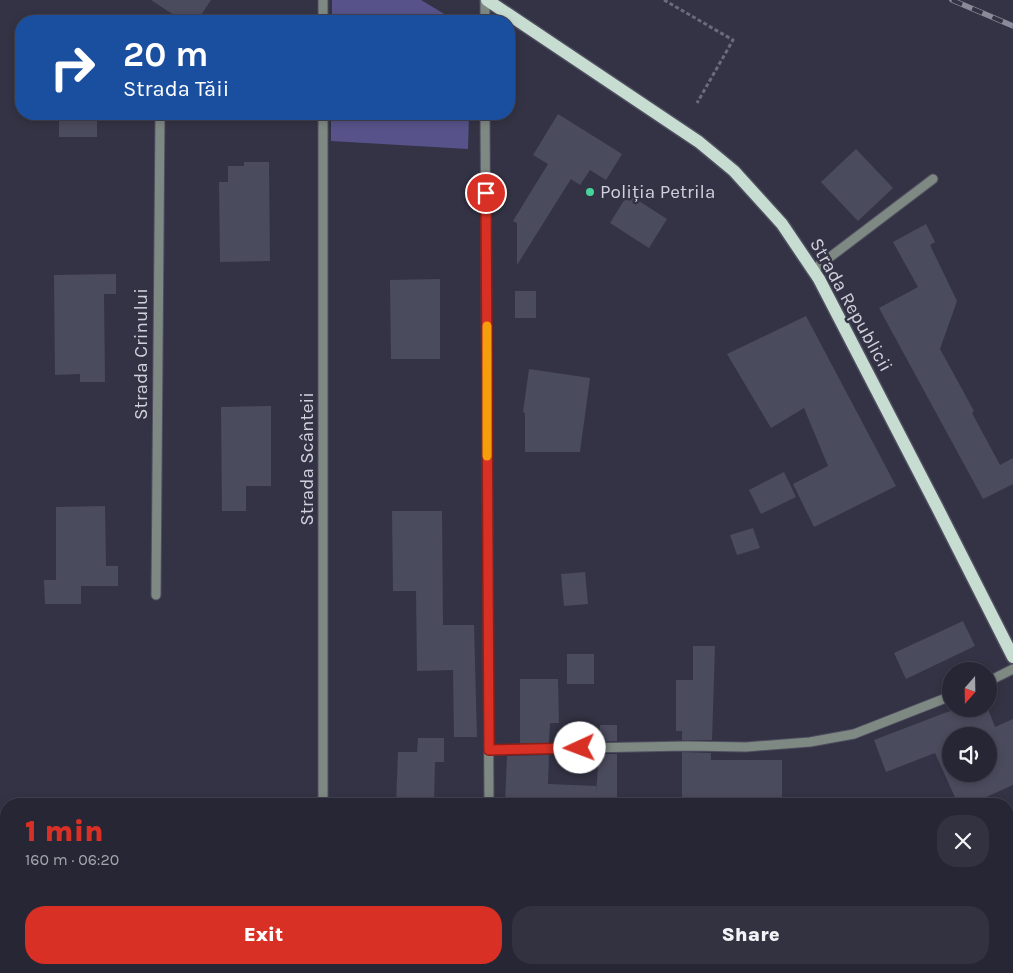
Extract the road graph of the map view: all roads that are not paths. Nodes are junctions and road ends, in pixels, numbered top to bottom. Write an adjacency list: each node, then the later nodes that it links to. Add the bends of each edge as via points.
1 (323, 0): 3 (street)
2 (486, 0): 4 (street); 5 (main road, Strada Republicii)
3 (323, 15)
4 (485, 15)
5 (509, 15)
6 (515, 19): 11 (main road, Strada Republicii, via 706,147 757,195 782,224)
7 (160, 120): 12 (street, Strada Crinului)
8 (323, 120): 18 (street, Strada Scânteii)
9 (485, 120): 17 (street)
10 (933, 179): 11 (street)
11 (813, 270): 13 (main road, Strada Republicii)
12 (156, 595)
13 (1013, 657)
14 (1013, 669): 15 (street)
15 (998, 676)
16 (942, 700): 17 (street, via 854,734 810,742 746,747)
17 (489, 750): 19 (street)
18 (323, 798)
19 (489, 798)

